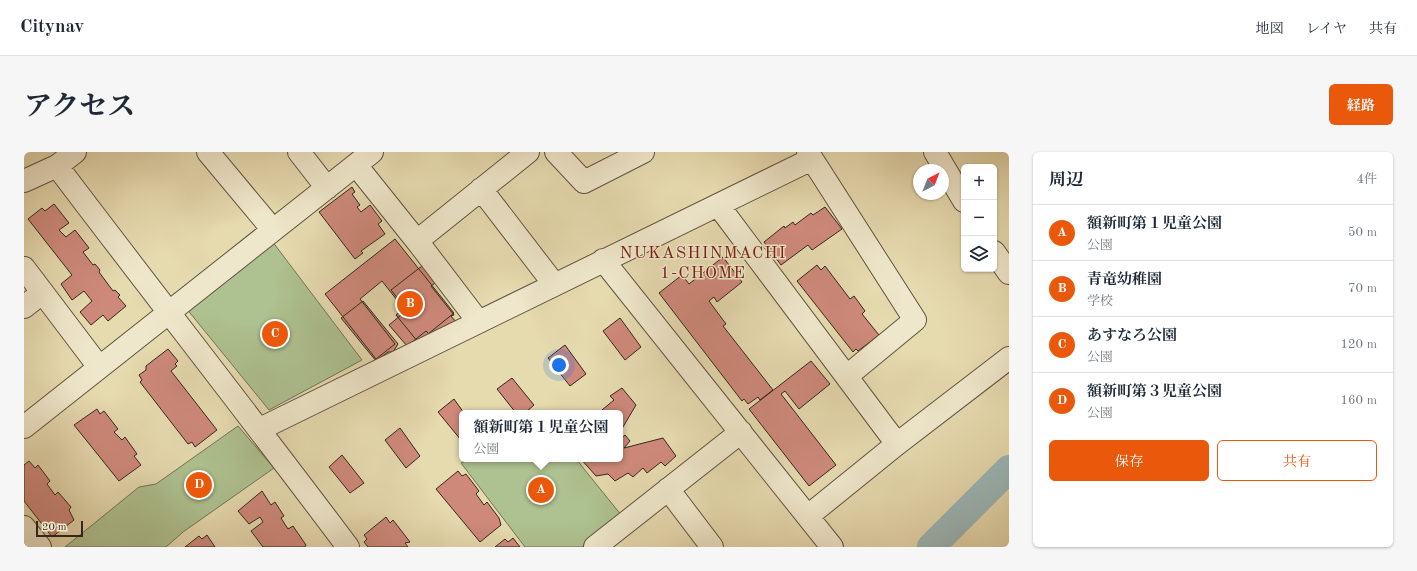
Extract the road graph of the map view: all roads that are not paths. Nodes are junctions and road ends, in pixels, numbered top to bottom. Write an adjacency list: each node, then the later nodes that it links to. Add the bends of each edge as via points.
1 (75, 152): 10 (street)
2 (208, 152): 16 (street)
3 (299, 152): 12 (street)
4 (528, 152): 13 (street)
5 (556, 152): 6 (street, via 584,182)
6 (643, 152)
7 (935, 152): 14 (street)
8 (810, 155): 15 (street); 29 (street, via 916,320)
9 (364, 158): 12 (street); 17 (street)
10 (57, 166): 11 (street); 25 (street)
11 (24, 182)
12 (327, 188): 16 (street)
13 (481, 190): 17 (street, via 417,241); 22 (street)
14 (963, 200)
15 (718, 205): 19 (street); 29 (street)
16 (273, 230): 25 (street)
17 (420, 244): 26 (street)
18 (997, 256): 21 (street)
19 (603, 260): 22 (street); 32 (street)
20 (24, 268): 23 (street)
21 (1009, 273)
22 (554, 284): 26 (street)
23 (42, 293): 24 (street); 28 (street)
24 (24, 308)
25 (168, 313): 28 (street); 31 (street)
26 (478, 321): 31 (street)
27 (1009, 358): 33 (street)
28 (99, 367): 30 (street)
29 (847, 376): 33 (street)
30 (24, 427)
31 (260, 429): 38 (street)
32 (741, 432): 34 (street); 35 (street)
33 (897, 444): 35 (street)
34 (668, 489): 39 (street); 40 (street)
35 (808, 516): 41 (street)
36 (24, 528): 37 (street)
37 (40, 547)
38 (348, 547)
39 (595, 547)
40 (712, 547)
41 (832, 547)

